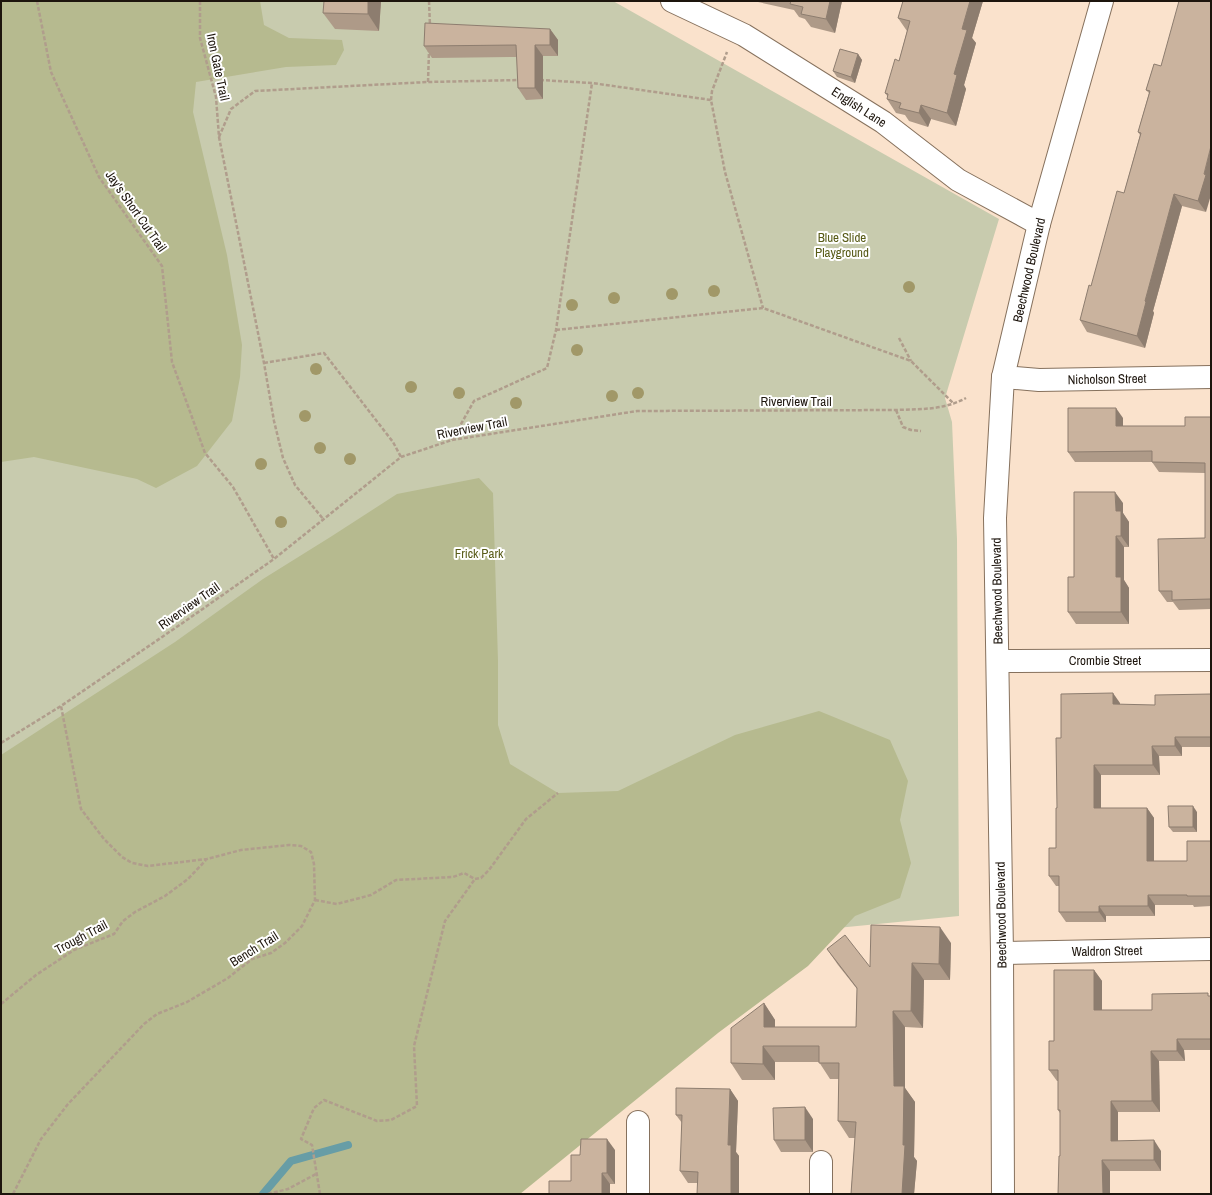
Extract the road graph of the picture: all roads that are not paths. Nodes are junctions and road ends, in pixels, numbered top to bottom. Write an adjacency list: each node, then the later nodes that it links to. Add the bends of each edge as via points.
1 (672, 1): 3 (street, English Lane, via 744,35 883,122 958,180)
2 (1102, 1): 3 (street, Beechwood Boulevard)
3 (1039, 224): 4 (street, Beechwood Boulevard)
4 (1004, 377): 5 (street, Nicholson Street, via 1039,380); 7 (street, Beechwood Boulevard, via 995,518)
5 (1211, 377)
6 (1211, 660): 7 (street, Crombie Street)
7 (998, 662): 9 (street, Beechwood Boulevard)
8 (1211, 950): 9 (street, Waldron Street)
9 (1002, 953): 14 (street, Beechwood Boulevard)
10 (638, 1122): 12 (street)
11 (821, 1162): 13 (street)
12 (638, 1194)
13 (821, 1194)
14 (1004, 1194)

